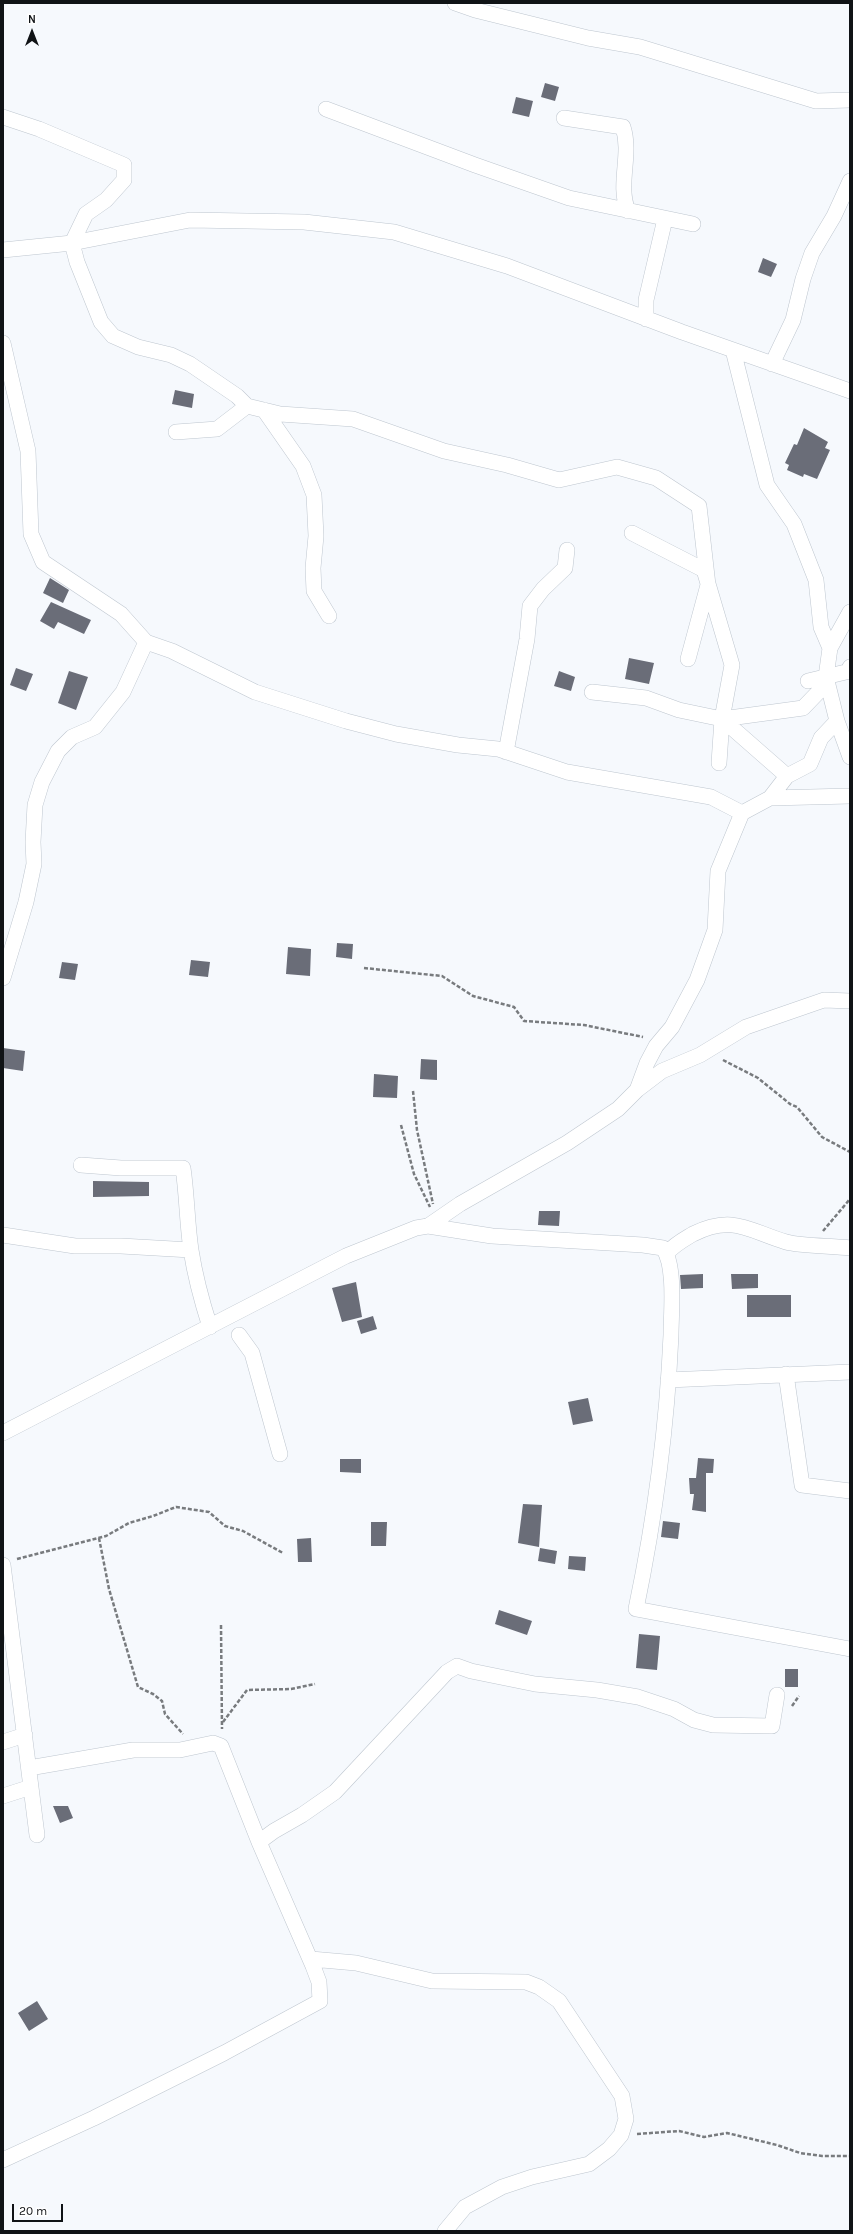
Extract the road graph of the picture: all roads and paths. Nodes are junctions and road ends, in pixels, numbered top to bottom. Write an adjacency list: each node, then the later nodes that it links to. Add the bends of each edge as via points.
1 (455, 3): 2 (street, via 588,38 647,49 816,101)
2 (850, 100)
3 (326, 109): 7 (street, via 562,195)
4 (3, 117): 10 (street, via 39,129 124,165 124,180 106,200 86,214)
5 (564, 118): 7 (street, via 623,127 628,141 623,198)
6 (850, 182): 15 (street, via 812,253 793,320)
7 (628, 212): 8 (street)
8 (665, 219): 9 (street); 12 (street, via 646,300)
9 (693, 224)
10 (72, 243): 11 (street); 12 (street, via 190,220 281,221 365,228 406,236 507,266); 17 (street, via 101,322 113,336 190,364 238,396)
11 (3, 250)
12 (646, 319): 14 (street)
13 (3, 343): 25 (street, via 28,451 30,534 43,562 121,614)
14 (733, 350): 15 (street); 26 (street, via 768,485 794,524 816,580 821,627)
15 (772, 364): 16 (street)
16 (850, 391)
17 (247, 406): 18 (street); 19 (street, via 218,429)
18 (264, 410): 22 (street, via 280,414 353,419 444,451 559,480 617,467 656,478 699,506); 24 (street, via 303,466 314,495 314,591)
19 (176, 432)
20 (632, 533): 22 (street, via 704,570)
21 (567, 550): 35 (street, via 565,568 530,606)
22 (708, 585): 27 (street); 33 (street, via 732,665)
23 (850, 612): 26 (street)
24 (329, 616)
25 (146, 642): 35 (street, via 172,651 255,692 304,708 396,734); 43 (street, via 123,692 95,727 72,737 58,751 42,782 35,805 34,864 26,902)
26 (830, 648): 30 (street)
27 (688, 659)
28 (850, 666): 29 (street)
29 (850, 671): 30 (street)
30 (827, 680): 31 (street); 33 (street, via 804,708); 34 (street)
31 (808, 681)
32 (592, 692): 33 (street, via 646,698 680,710)
33 (722, 719): 37 (street); 38 (street)
34 (837, 721): 36 (street); 38 (street, via 821,738 810,764)
35 (506, 752): 41 (street, via 567,772 711,797)
36 (850, 757)
37 (719, 762)
38 (787, 776): 40 (street)
39 (850, 796): 40 (street)
40 (770, 798): 41 (street)
41 (742, 813): 45 (street, via 718,872 716,930 698,980 672,1027)
42 (364, 968): 45 (path, via 442,976 473,996 514,1007 524,1021 584,1025 631,1033)
43 (3, 978)
44 (850, 1001): 46 (street, via 824,1000 784,1013 746,1027)
45 (660, 1042): 47 (street, via 647,1063)
46 (710, 1049): 47 (street, via 662,1071); 50 (path, via 723,1060 758,1078 797,1107 822,1137)
47 (637, 1090): 53 (street, via 618,1109 567,1144)
48 (414, 1091): 53 (path, via 417,1130)
49 (400, 1125): 53 (path)
50 (850, 1152)
51 (81, 1165): 57 (street, via 183,1168 188,1198)
52 (850, 1198): 55 (path)
53 (432, 1223): 58 (street, via 492,1236 643,1245 663,1248); 59 (street, via 346,1256)
54 (3, 1235): 57 (street, via 75,1246)
55 (812, 1244): 56 (street); 58 (street, via 787,1242 748,1228 724,1223 704,1228 682,1240)
56 (850, 1248)
57 (191, 1250): 60 (street, via 201,1299)
58 (666, 1253): 64 (street, via 672,1308)
59 (232, 1316): 60 (street); 61 (street)
60 (212, 1326): 61 (street); 65 (street)
61 (239, 1335): 66 (street, via 252,1353)
62 (850, 1372): 63 (street)
63 (786, 1374): 64 (street); 67 (street, via 802,1484)
64 (668, 1380): 72 (street, via 651,1538 636,1608)
65 (3, 1433)
66 (280, 1454)
67 (850, 1491)
68 (99, 1538): 69 (path, via 129,1523 176,1507 209,1512 224,1526 243,1531); 70 (path); 79 (path, via 109,1589 138,1687 162,1701 166,1714)
69 (283, 1553)
70 (7, 1563): 76 (street)
71 (221, 1625): 75 (path)
72 (850, 1649)
73 (315, 1684): 75 (path, via 291,1689 247,1690)
74 (777, 1695): 84 (street, via 772,1726 713,1725 638,1697 535,1684 457,1666 447,1672 335,1792)
75 (222, 1722): 78 (path)
76 (25, 1735): 77 (street); 80 (street)
77 (3, 1742)
78 (221, 1746): 79 (street, via 213,1743); 84 (street)
79 (193, 1747): 80 (street, via 180,1750 133,1750)
80 (29, 1768): 81 (street)
81 (31, 1787): 82 (street); 83 (street)
82 (3, 1796)
83 (37, 1835)
84 (259, 1842): 85 (street)
85 (311, 1959): 86 (street, via 356,1963 432,1981 526,1982 539,1987 559,2002 622,2096 626,2118); 88 (street, via 321,1993 320,2001 94,2118)
86 (621, 2135): 87 (path, via 679,2130 704,2137 727,2133 800,2153); 89 (street, via 610,2149 589,2164 524,2180 465,2207)
87 (850, 2156)
88 (3, 2160)
89 (444, 2231)

